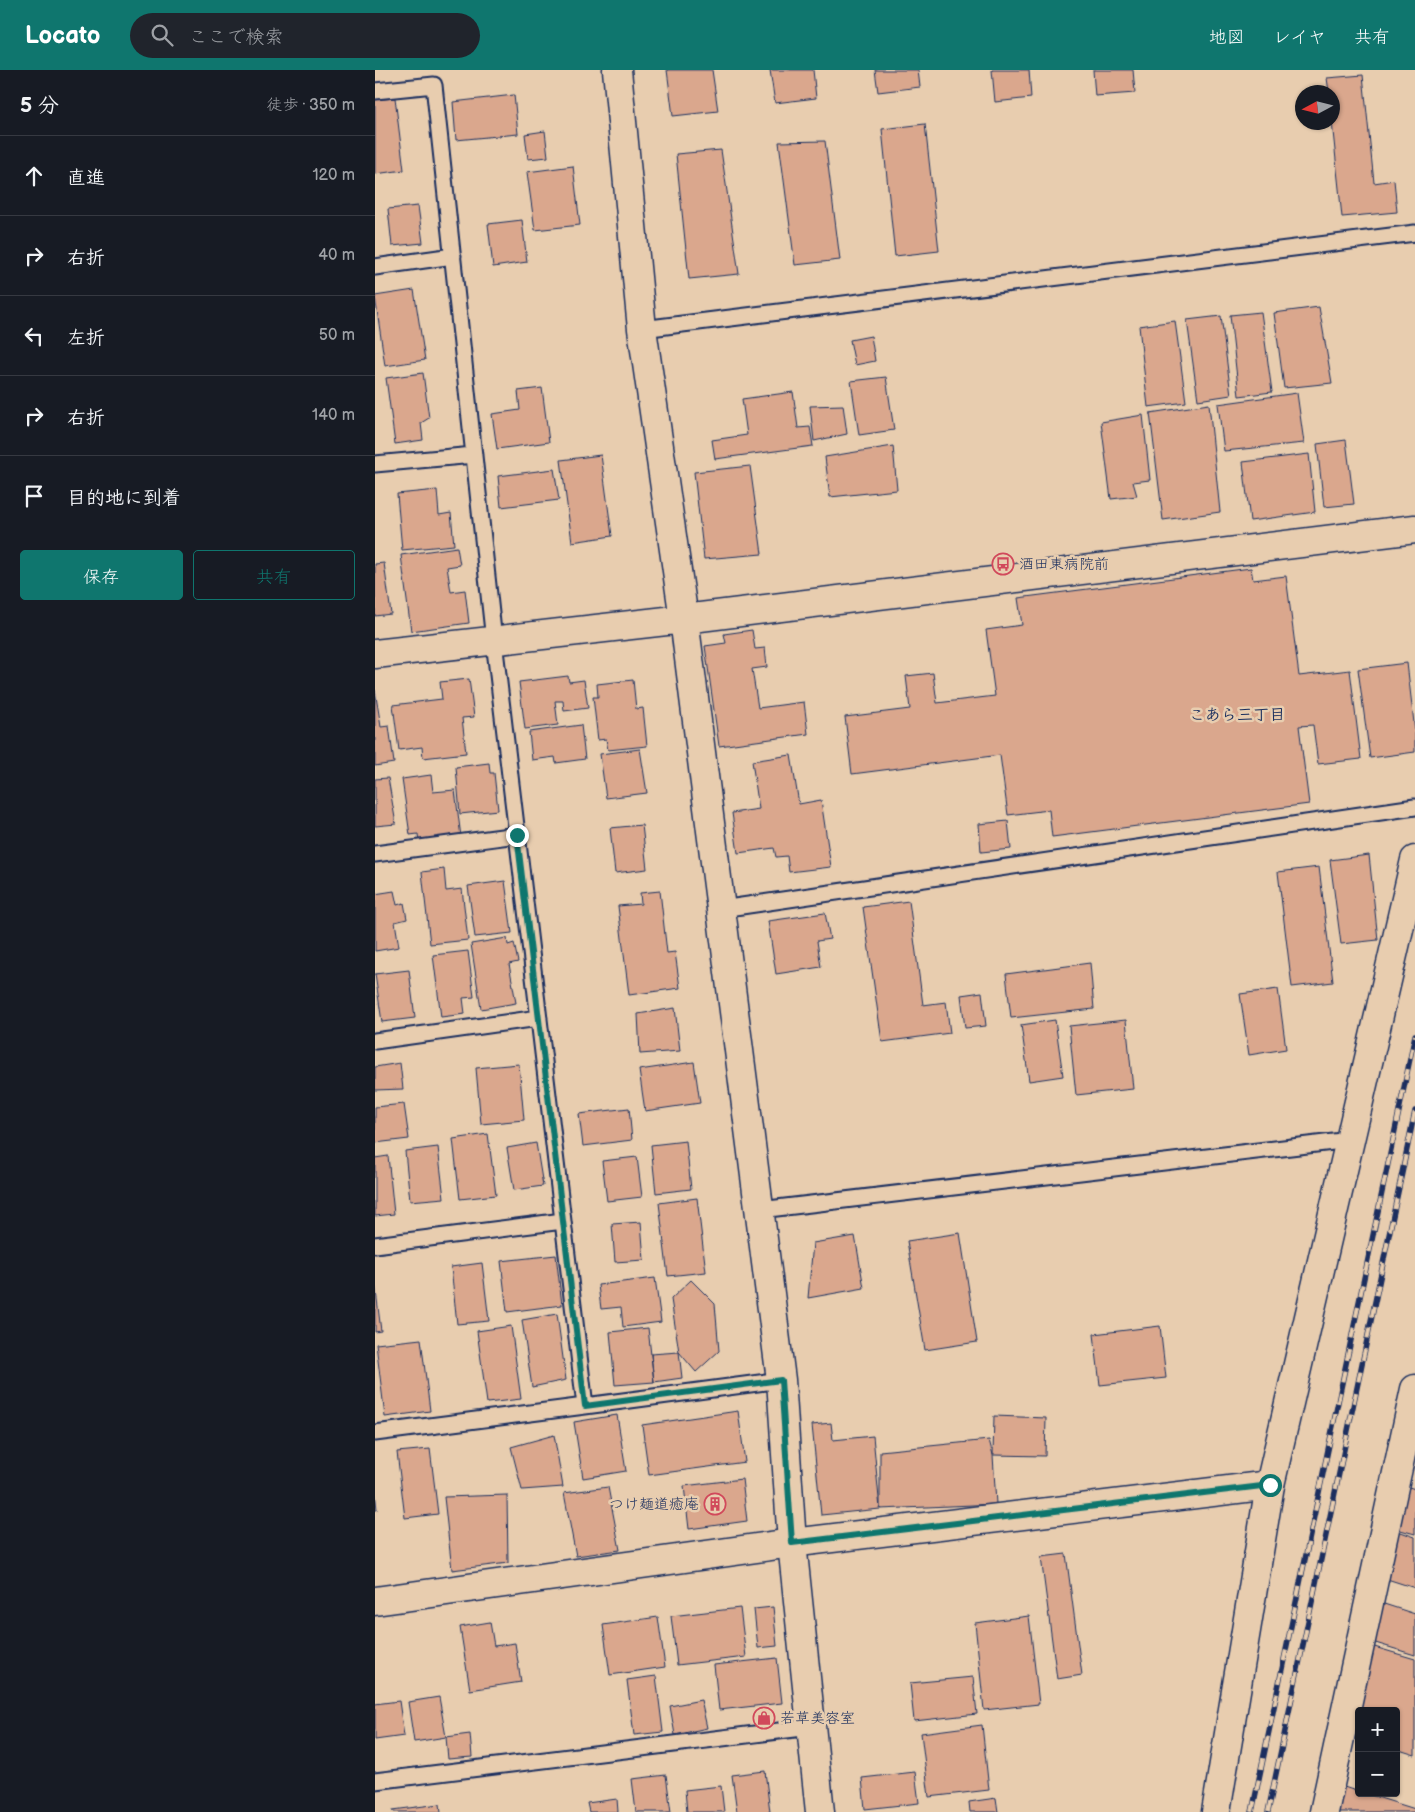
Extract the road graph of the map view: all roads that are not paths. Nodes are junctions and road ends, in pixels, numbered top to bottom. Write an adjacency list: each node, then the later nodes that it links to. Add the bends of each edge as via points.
1 (617, 70): 6 (street)
2 (375, 91): 4 (lane, via 434,85)
3 (1415, 233): 6 (lane)
4 (453, 256): 5 (lane); 7 (lane)
5 (375, 267)
6 (642, 329): 10 (street)
7 (474, 455): 8 (lane); 11 (lane)
8 (375, 464)
9 (1415, 529): 10 (street)
10 (684, 619): 11 (street); 17 (street)
11 (494, 641): 12 (street); 14 (lane)
12 (375, 654)
13 (1415, 807): 17 (lane)
14 (517, 835): 15 (lane); 18 (lane)
15 (375, 854)
16 (1415, 860): 20 (street)
17 (721, 909): 21 (street)
18 (539, 1018): 19 (lane); 22 (lane)
19 (375, 1041)
20 (1350, 1140): 21 (lane); 28 (street)
21 (760, 1210): 24 (street)
22 (563, 1221): 23 (lane); 26 (lane)
23 (375, 1245)
24 (781, 1380): 26 (lane); 29 (street)
25 (1415, 1389): 35 (street)
26 (585, 1406): 27 (lane)
27 (375, 1433)
28 (1270, 1485): 29 (street); 34 (street)
29 (792, 1543): 30 (street); 31 (street)
30 (375, 1601)
31 (811, 1726): 32 (lane); 33 (street)
32 (375, 1781)
33 (819, 1812)
34 (1216, 1812)
35 (1324, 1812)

